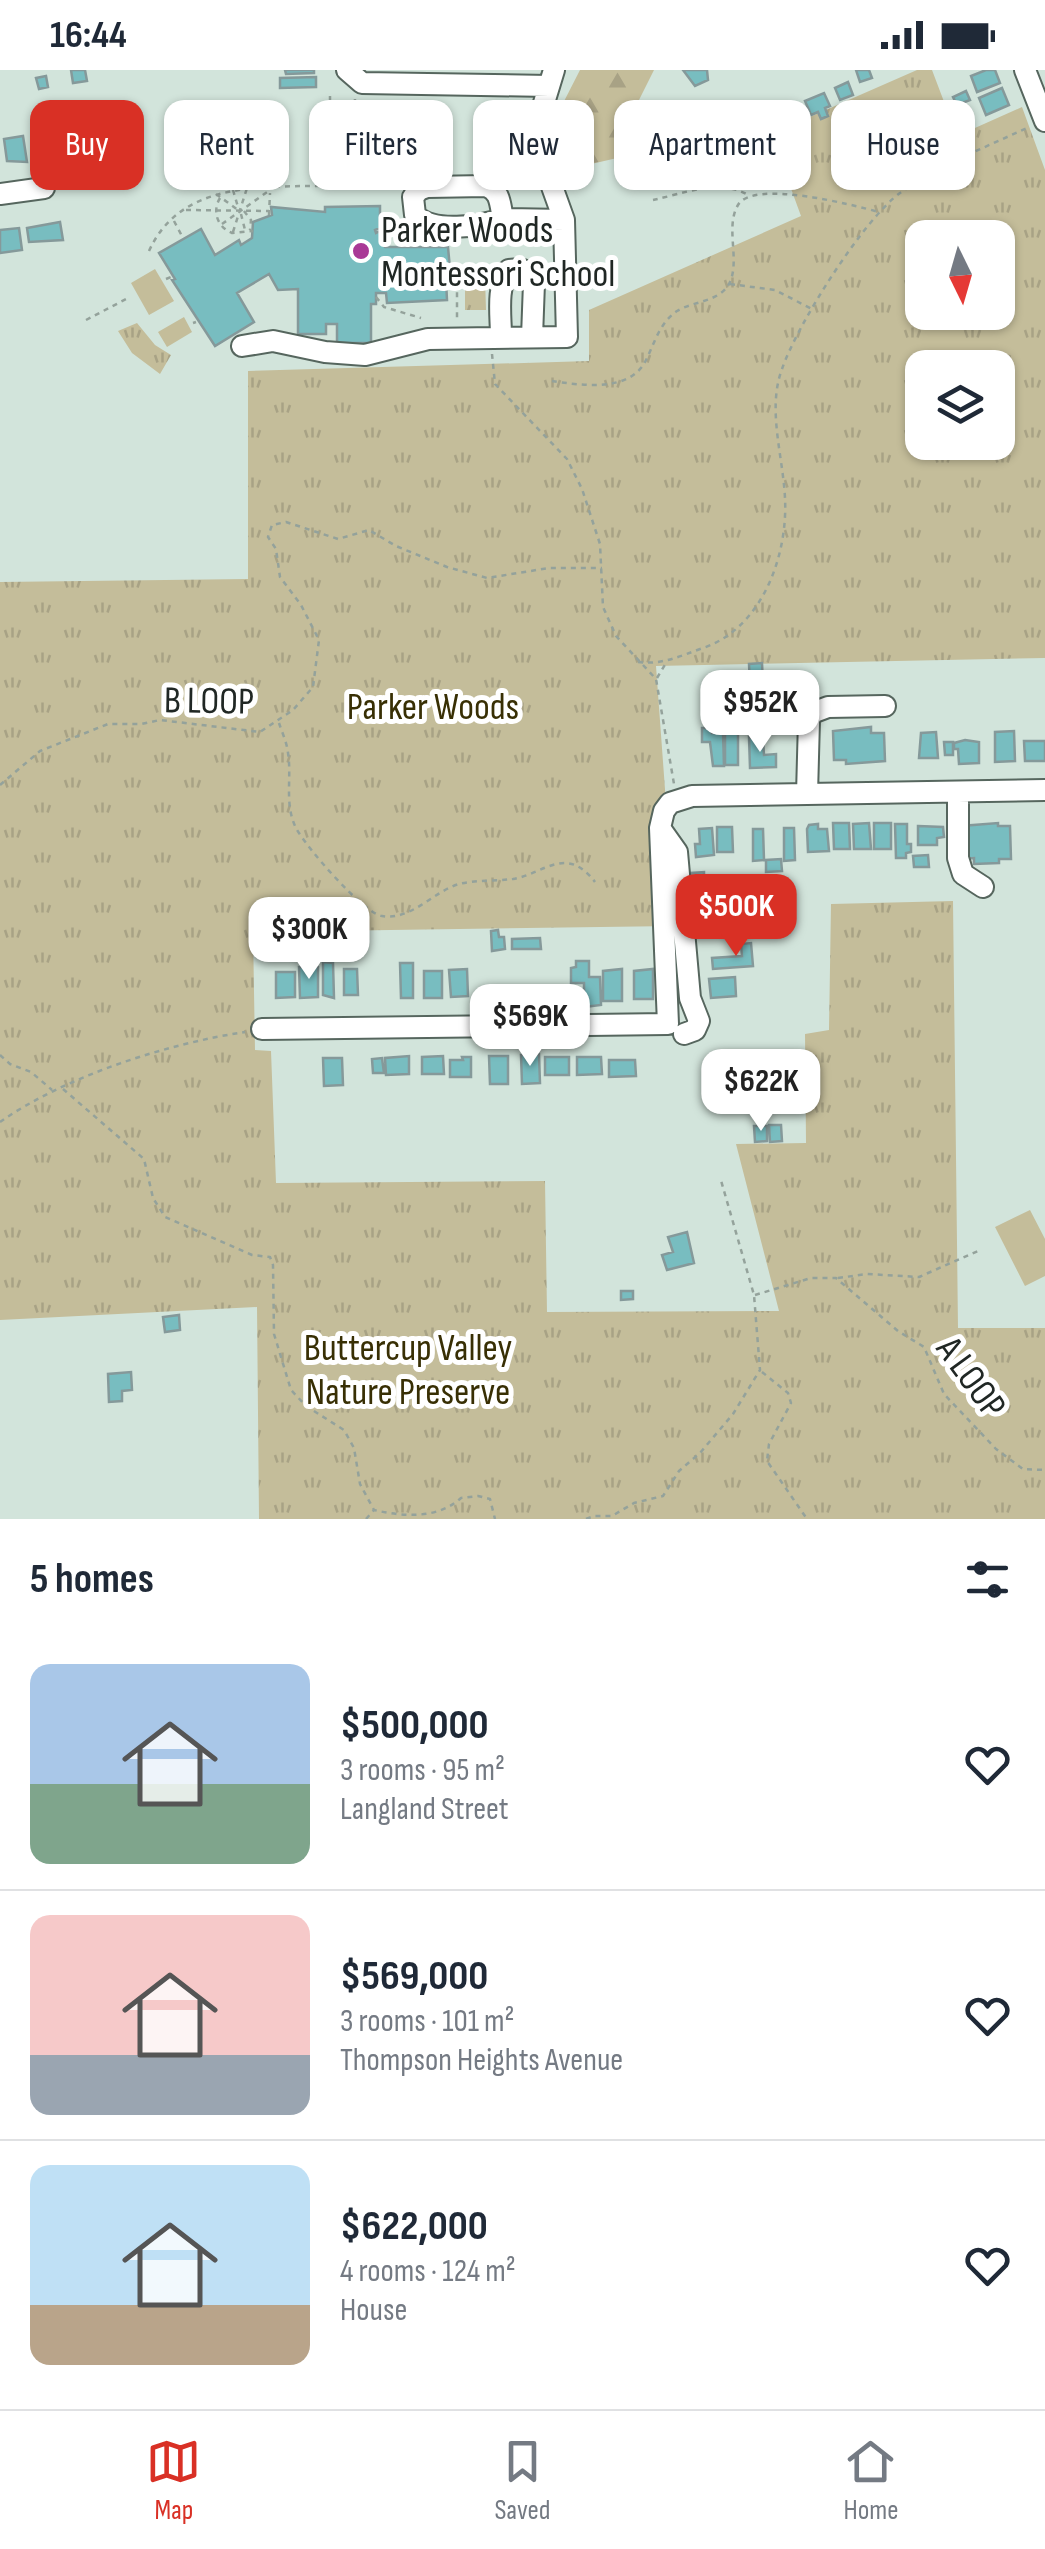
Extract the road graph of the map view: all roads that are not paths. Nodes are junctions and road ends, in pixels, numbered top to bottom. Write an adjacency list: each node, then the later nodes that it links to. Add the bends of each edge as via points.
1 (1025, 70): 4 (street)
2 (348, 71): 3 (street, via 362,83)
3 (551, 78): 8 (street, via 540,116 541,156)
4 (1042, 117)
5 (30, 190): 6 (street)
6 (0, 194)
7 (502, 219): 8 (street)
8 (564, 220): 9 (street, via 567,337)
9 (532, 337): 10 (street); 10 (street, via 534,282 530,273 509,270)
10 (496, 342): 11 (street, via 428,339 365,354 273,341)
11 (242, 346)
12 (884, 706): 15 (street, via 812,713)
13 (1045, 790): 14 (street)
14 (958, 792): 15 (street); 17 (street, via 958,858 964,874)
15 (806, 794): 16 (street, via 676,795)
16 (660, 828): 19 (street); 19 (street, via 676,852 690,998 699,1021 695,1030)
17 (983, 887)
18 (262, 1029): 19 (street)
19 (676, 1029)

